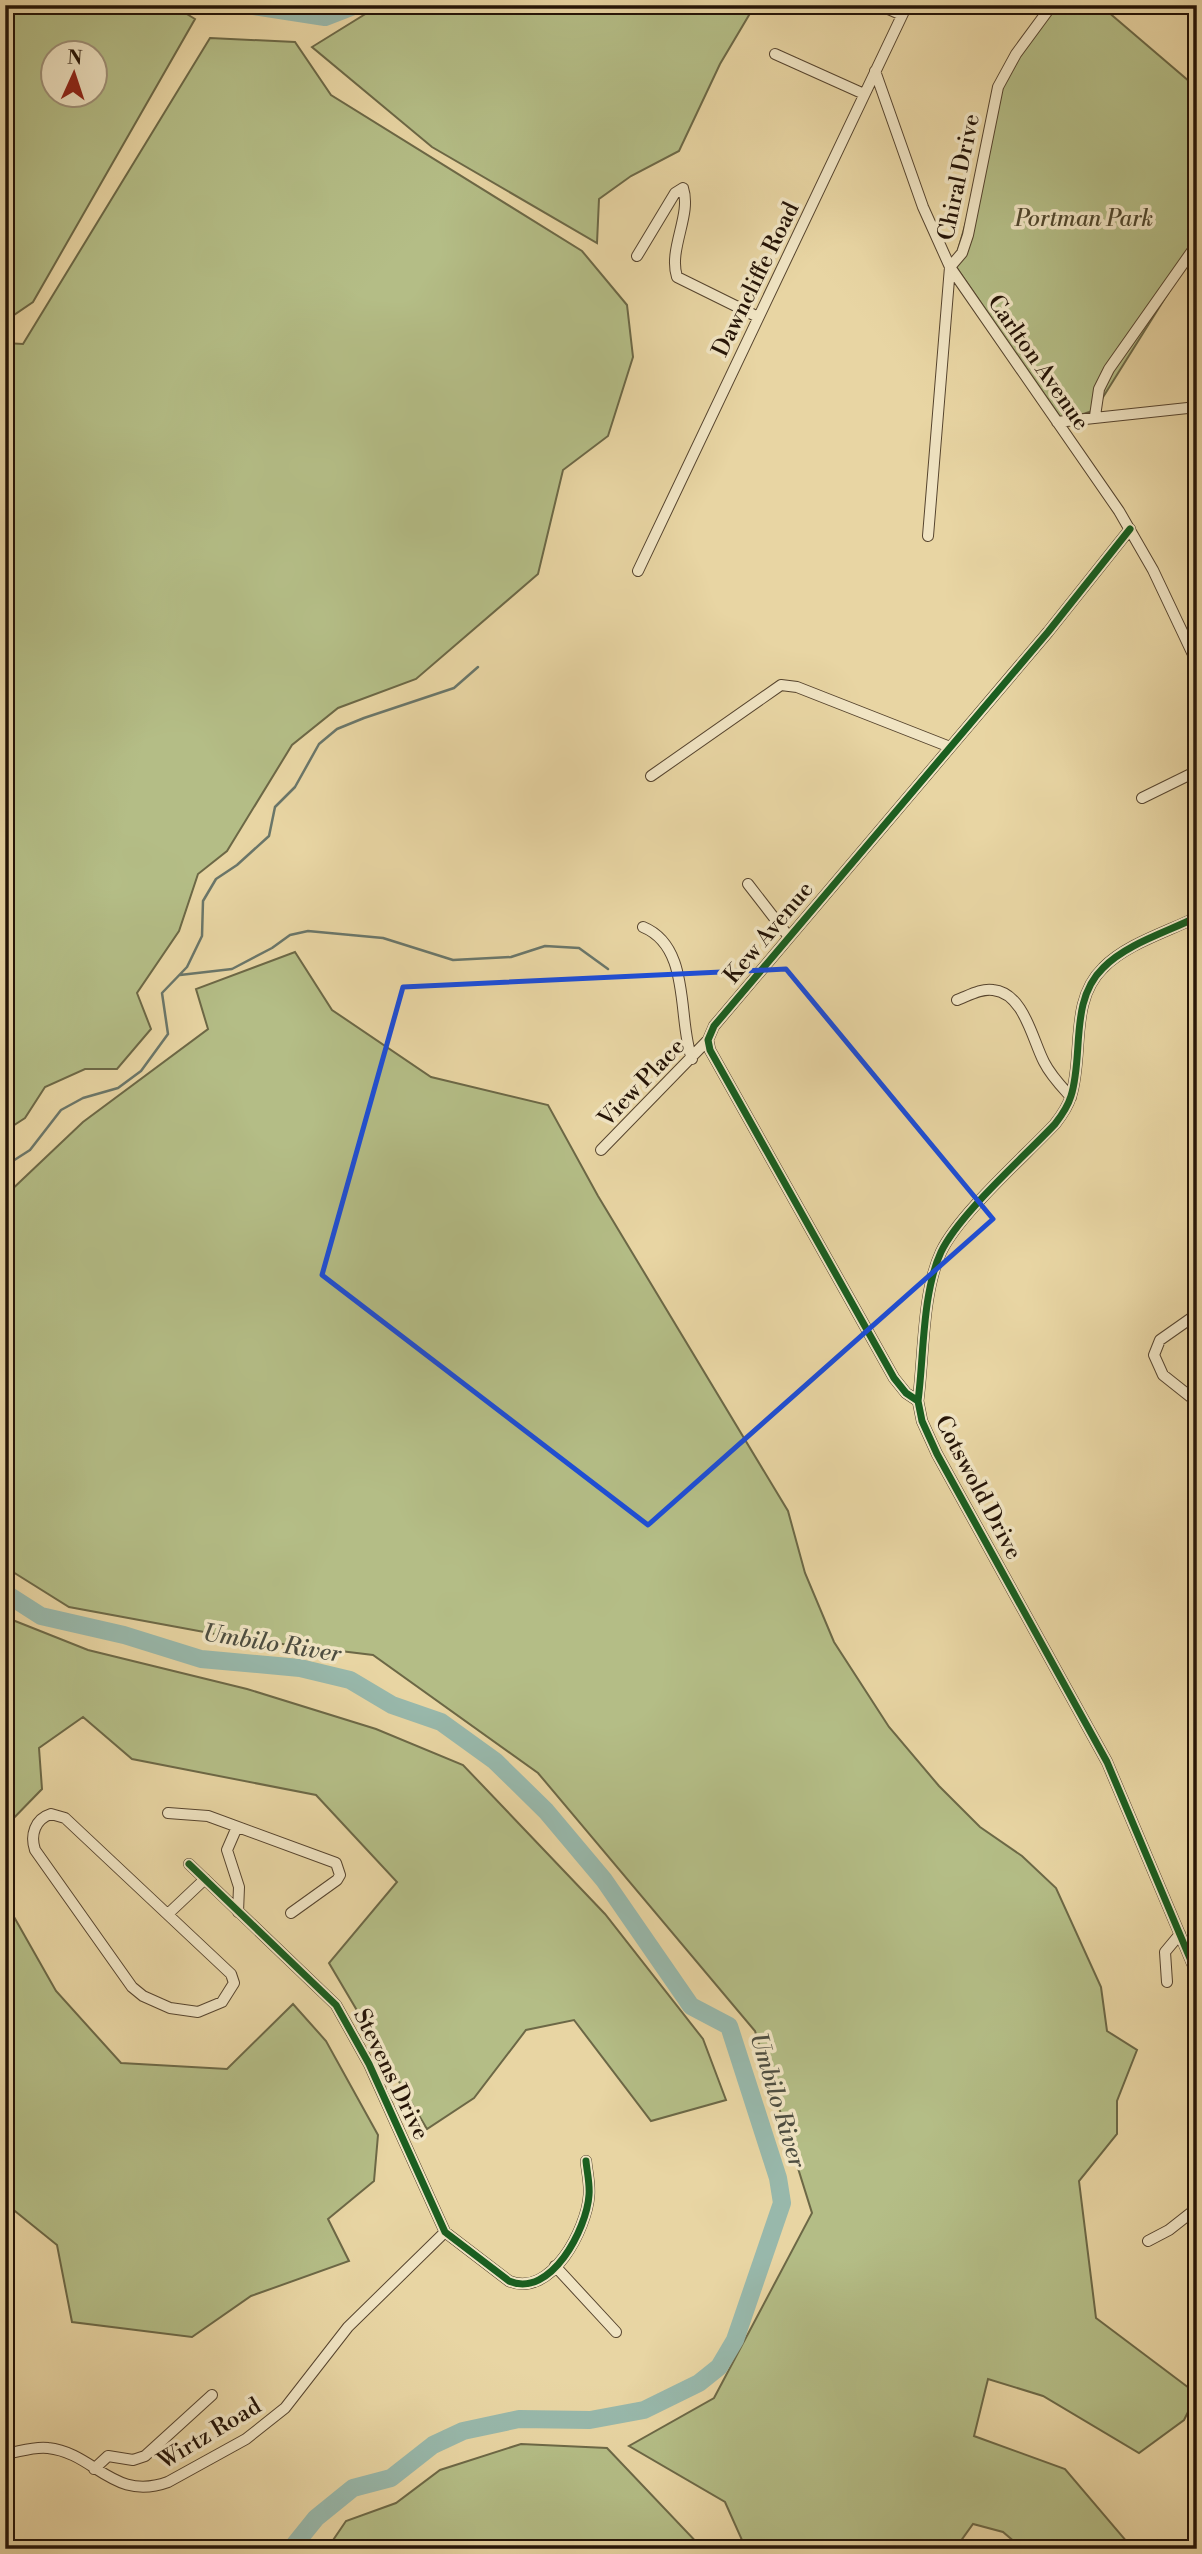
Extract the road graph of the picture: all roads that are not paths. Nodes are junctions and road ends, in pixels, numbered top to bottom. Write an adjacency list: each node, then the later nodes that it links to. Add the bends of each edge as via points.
1 (879, 5): 3 (street)
2 (1052, 5): 9 (street, Chiral Drive, via 1016,54 999,87 968,235 962,253)
3 (905, 10): 5 (street, Dawncliffe Road)
4 (775, 54): 6 (street)
5 (875, 71): 6 (street, Dawncliffe Road); 9 (street, Carlton Avenue, via 923,207)
6 (864, 94): 10 (street, Dawncliffe Road)
7 (1197, 244): 12 (street, via 1109,369 1099,389)
8 (636, 256): 10 (street, via 675,193 683,188 677,277)
9 (950, 267): 13 (street, Carlton Avenue); 15 (street, Chiral Drive)
10 (758, 317): 16 (street, Dawncliffe Road)
11 (1197, 407): 12 (street)
12 (1095, 416): 13 (street)
13 (1057, 422): 14 (street, Carlton Avenue)
14 (1130, 529): 17 (street, Carlton Avenue); 18 (street, Kew Avenue)
15 (928, 536)
16 (638, 570)
17 (1197, 663)
18 (950, 747): 20 (street, via 797,687 781,685); 25 (street, Kew Avenue)
19 (1197, 771): 21 (street)
20 (651, 776)
21 (1142, 798)
22 (748, 884): 25 (street)
23 (1197, 917): 29 (street, Cotswold Drive, via 1101,969 1081,1013)
24 (643, 927): 28 (street, via 658,936 674,963 687,1022 684,1036)
25 (789, 937): 27 (street, Kew Avenue, via 714,1026)
26 (957, 1000): 29 (street, via 993,989 1010,996 1045,1063)
27 (708, 1041): 28 (street, View Place); 32 (street, via 894,1378)
28 (692, 1059): 30 (street, View Place)
29 (1071, 1097): 32 (street, Cotswold Drive, via 1055,1124 955,1230 941,1252 933,1275)
30 (601, 1150)
31 (1197, 1314): 33 (street, via 1160,1340 1154,1355 1163,1375)
32 (918, 1401): 41 (street, Cotswold Drive, via 937,1454 1107,1762)
33 (1197, 1402)
34 (168, 1813): 35 (street, via 197,1813)
35 (237, 1827): 38 (street, via 227,1858 239,1888); 40 (street, via 336,1863 337,1880)
36 (189, 1864): 37 (street, Stevens Drive)
37 (205, 1879): 38 (street, Stevens Drive); 39 (street)
38 (239, 1912): 46 (street, Stevens Drive, via 343,2015)
39 (169, 1913): 39 (street, via 65,1818 51,1814 41,1818 33,1835 35,1850 132,1987 156,2003 185,2011 198,2012 222,2002 233,1990 231,1974)
40 (291, 1913)
41 (1180, 1934): 42 (street, Cotswold Drive); 43 (street, via 1166,1952)
42 (1197, 1975)
43 (1167, 1982)
44 (586, 2161): 48 (street, via 586,2214 574,2245)
45 (1197, 2208): 47 (street)
46 (445, 2232): 48 (street, via 517,2285 529,2284); 52 (street, Wirtz Road, via 348,2327 292,2401 246,2439 155,2486 129,2486)
47 (1148, 2241)
48 (555, 2266): 49 (street)
49 (616, 2332)
50 (212, 2395): 52 (street, via 145,2456 133,2460 112,2455)
51 (5, 2455): 52 (street, Wirtz Road, via 47,2448)
52 (94, 2469)

